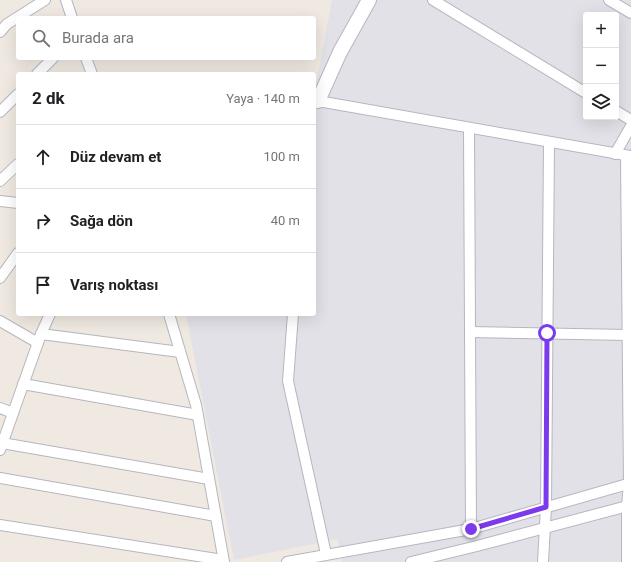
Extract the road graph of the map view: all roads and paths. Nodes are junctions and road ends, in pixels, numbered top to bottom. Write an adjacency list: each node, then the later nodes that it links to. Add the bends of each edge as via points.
1 (45, 0): 7 (street)
2 (66, 0): 8 (street)
3 (370, 0): 17 (main road, via 340,52)
4 (434, 0): 15 (street)
5 (609, 0): 6 (street)
6 (631, 13)
7 (20, 16)
8 (71, 16)
9 (16, 18): 10 (street)
10 (0, 32)
11 (51, 60): 13 (street)
12 (87, 60): 14 (street)
13 (39, 72)
14 (91, 72)
15 (583, 91)
16 (16, 96): 18 (street)
17 (316, 102): 22 (street)
18 (0, 112)
19 (619, 113): 20 (street)
20 (631, 120)
21 (631, 126): 24 (street)
22 (469, 128): 23 (street); 36 (street)
23 (549, 142): 24 (street); 37 (street)
24 (615, 154): 25 (street)
25 (629, 156): 38 (street)
26 (16, 166): 27 (street)
27 (0, 181)
28 (0, 201): 29 (street)
29 (16, 203)
30 (16, 256): 31 (street)
31 (0, 278)
32 (49, 316): 39 (street)
33 (170, 316): 40 (street)
34 (293, 316): 55 (street, via 288,381)
35 (0, 321): 39 (street)
36 (470, 332): 37 (street); 54 (street)
37 (547, 333): 38 (street); 50 (street)
38 (628, 335): 48 (street)
39 (40, 338): 40 (street); 41 (street)
40 (180, 352): 44 (street)
41 (23, 384): 43 (street); 44 (street)
42 (0, 408): 43 (street)
43 (13, 413): 45 (street)
44 (198, 415): 47 (street)
45 (1, 447): 47 (street)
46 (0, 478): 51 (street)
47 (209, 479): 51 (street)
48 (630, 483): 49 (street); 50 (street)
49 (629, 505): 53 (street); 60 (street)
50 (546, 507): 53 (street); 54 (street)
51 (216, 516): 56 (street)
52 (0, 525): 56 (street)
53 (544, 528): 58 (street); 59 (street)
54 (471, 529): 55 (street)
55 (326, 554): 57 (street)
56 (223, 561)
57 (287, 562)
58 (411, 562)
59 (543, 562)
60 (627, 562)

